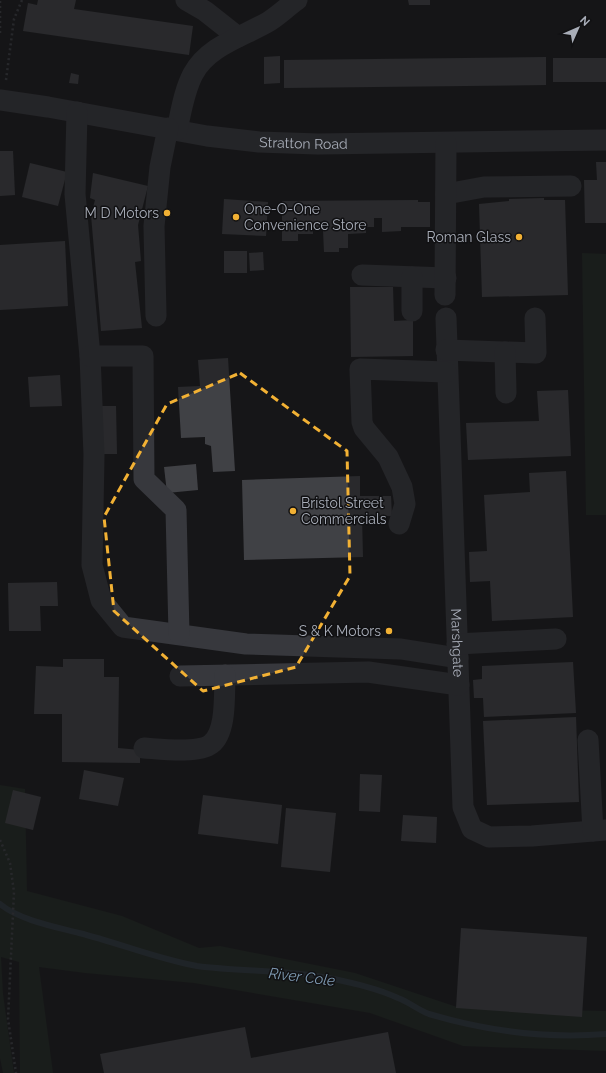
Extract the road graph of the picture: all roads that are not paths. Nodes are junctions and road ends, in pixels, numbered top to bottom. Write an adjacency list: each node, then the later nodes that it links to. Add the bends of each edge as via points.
1 (186, 0): 3 (street, via 205,11)
2 (297, 0): 3 (street, via 268,22)
3 (238, 37): 6 (street, via 206,58 193,74)
4 (2, 100): 5 (street, Stratton Road)
5 (77, 112): 6 (street, Stratton Road); 19 (street, via 75,194)
6 (172, 129): 8 (street, Stratton Road, via 259,142); 14 (street, via 160,167 154,226)
7 (606, 140): 8 (street, Stratton Road)
8 (446, 143): 10 (street)
9 (571, 186): 10 (street, via 484,187)
10 (446, 194): 12 (street, via 445,286)
11 (362, 275): 12 (street)
12 (412, 277): 13 (street)
13 (412, 311)
14 (156, 316)
15 (446, 318): 17 (street, Marshgate)
16 (535, 318): 18 (street, via 536,353)
17 (446, 350): 18 (street); 20 (street, Marshgate)
18 (505, 352): 21 (street)
19 (90, 356): 23 (street, via 94,454 92,565 101,600 123,627); 23 (street, via 143,356 144,479 176,510)
20 (446, 372): 22 (street, via 360,369 364,428 388,457 405,496); 25 (street, Marshgate)
21 (506, 393)
22 (399, 524)
23 (179, 634): 25 (street, via 246,644)
24 (556, 639): 25 (street)
25 (458, 651): 28 (street, Marshgate)
26 (180, 676): 27 (street)
27 (225, 676): 28 (street, via 368,672); 30 (street, via 224,713 218,733 211,744 195,750)
28 (459, 685): 31 (street, Marshgate, via 463,807 472,829 489,837)
29 (588, 740): 31 (street)
30 (144, 748)
31 (600, 830)

